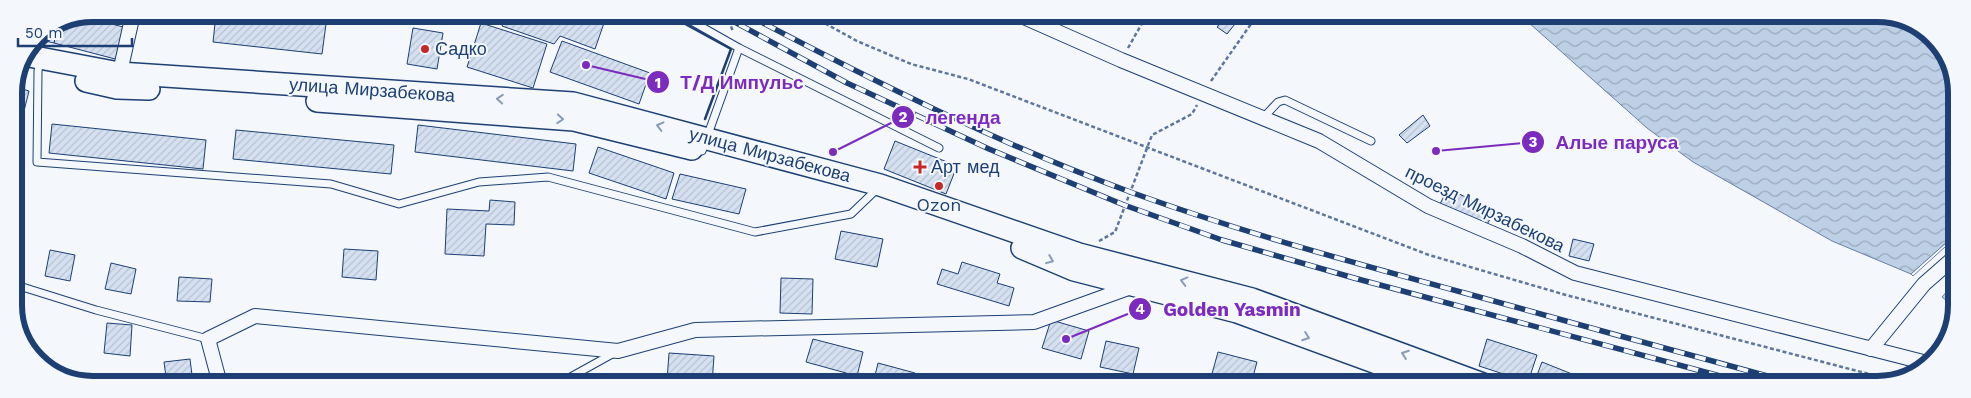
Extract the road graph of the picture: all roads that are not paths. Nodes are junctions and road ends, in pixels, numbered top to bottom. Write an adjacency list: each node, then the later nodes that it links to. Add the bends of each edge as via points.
1 (131, 22): 6 (street)
2 (693, 22): 4 (lane)
3 (1035, 22): 7 (street, проезд Мирзабекова)
4 (739, 48): 9 (lane); 10 (lane)
5 (33, 63): 6 (main road, улица Мирзабекова); 11 (lane, via 37,162 331,184 399,204 480,182 548,177 755,232 851,214)
6 (118, 80): 9 (main road, улица Мирзабекова, via 574,120)
7 (1263, 118): 8 (lane, via 1278,102 1286,100); 16 (street, проезд Мирзабекова, via 1318,141 1428,206 1522,246 1575,273)
8 (1371, 141)
9 (704, 145): 11 (main road, улица Мирзабекова)
10 (939, 148)
11 (878, 187): 13 (main road, улица Мирзабекова, via 1074,270)
12 (1948, 263): 16 (street, via 1924,284)
13 (1139, 277): 17 (street, via 1034,322 695,330); 21 (main road, улица Мирзабекова)
14 (22, 286): 15 (lane, via 96,310)
15 (208, 338): 17 (street, via 255,316); 19 (street)
16 (1871, 349): 18 (street, проезд Мирзабекова)
17 (618, 351): 20 (lane)
18 (1920, 361)
19 (218, 376)
20 (573, 376)
21 (1423, 376)

